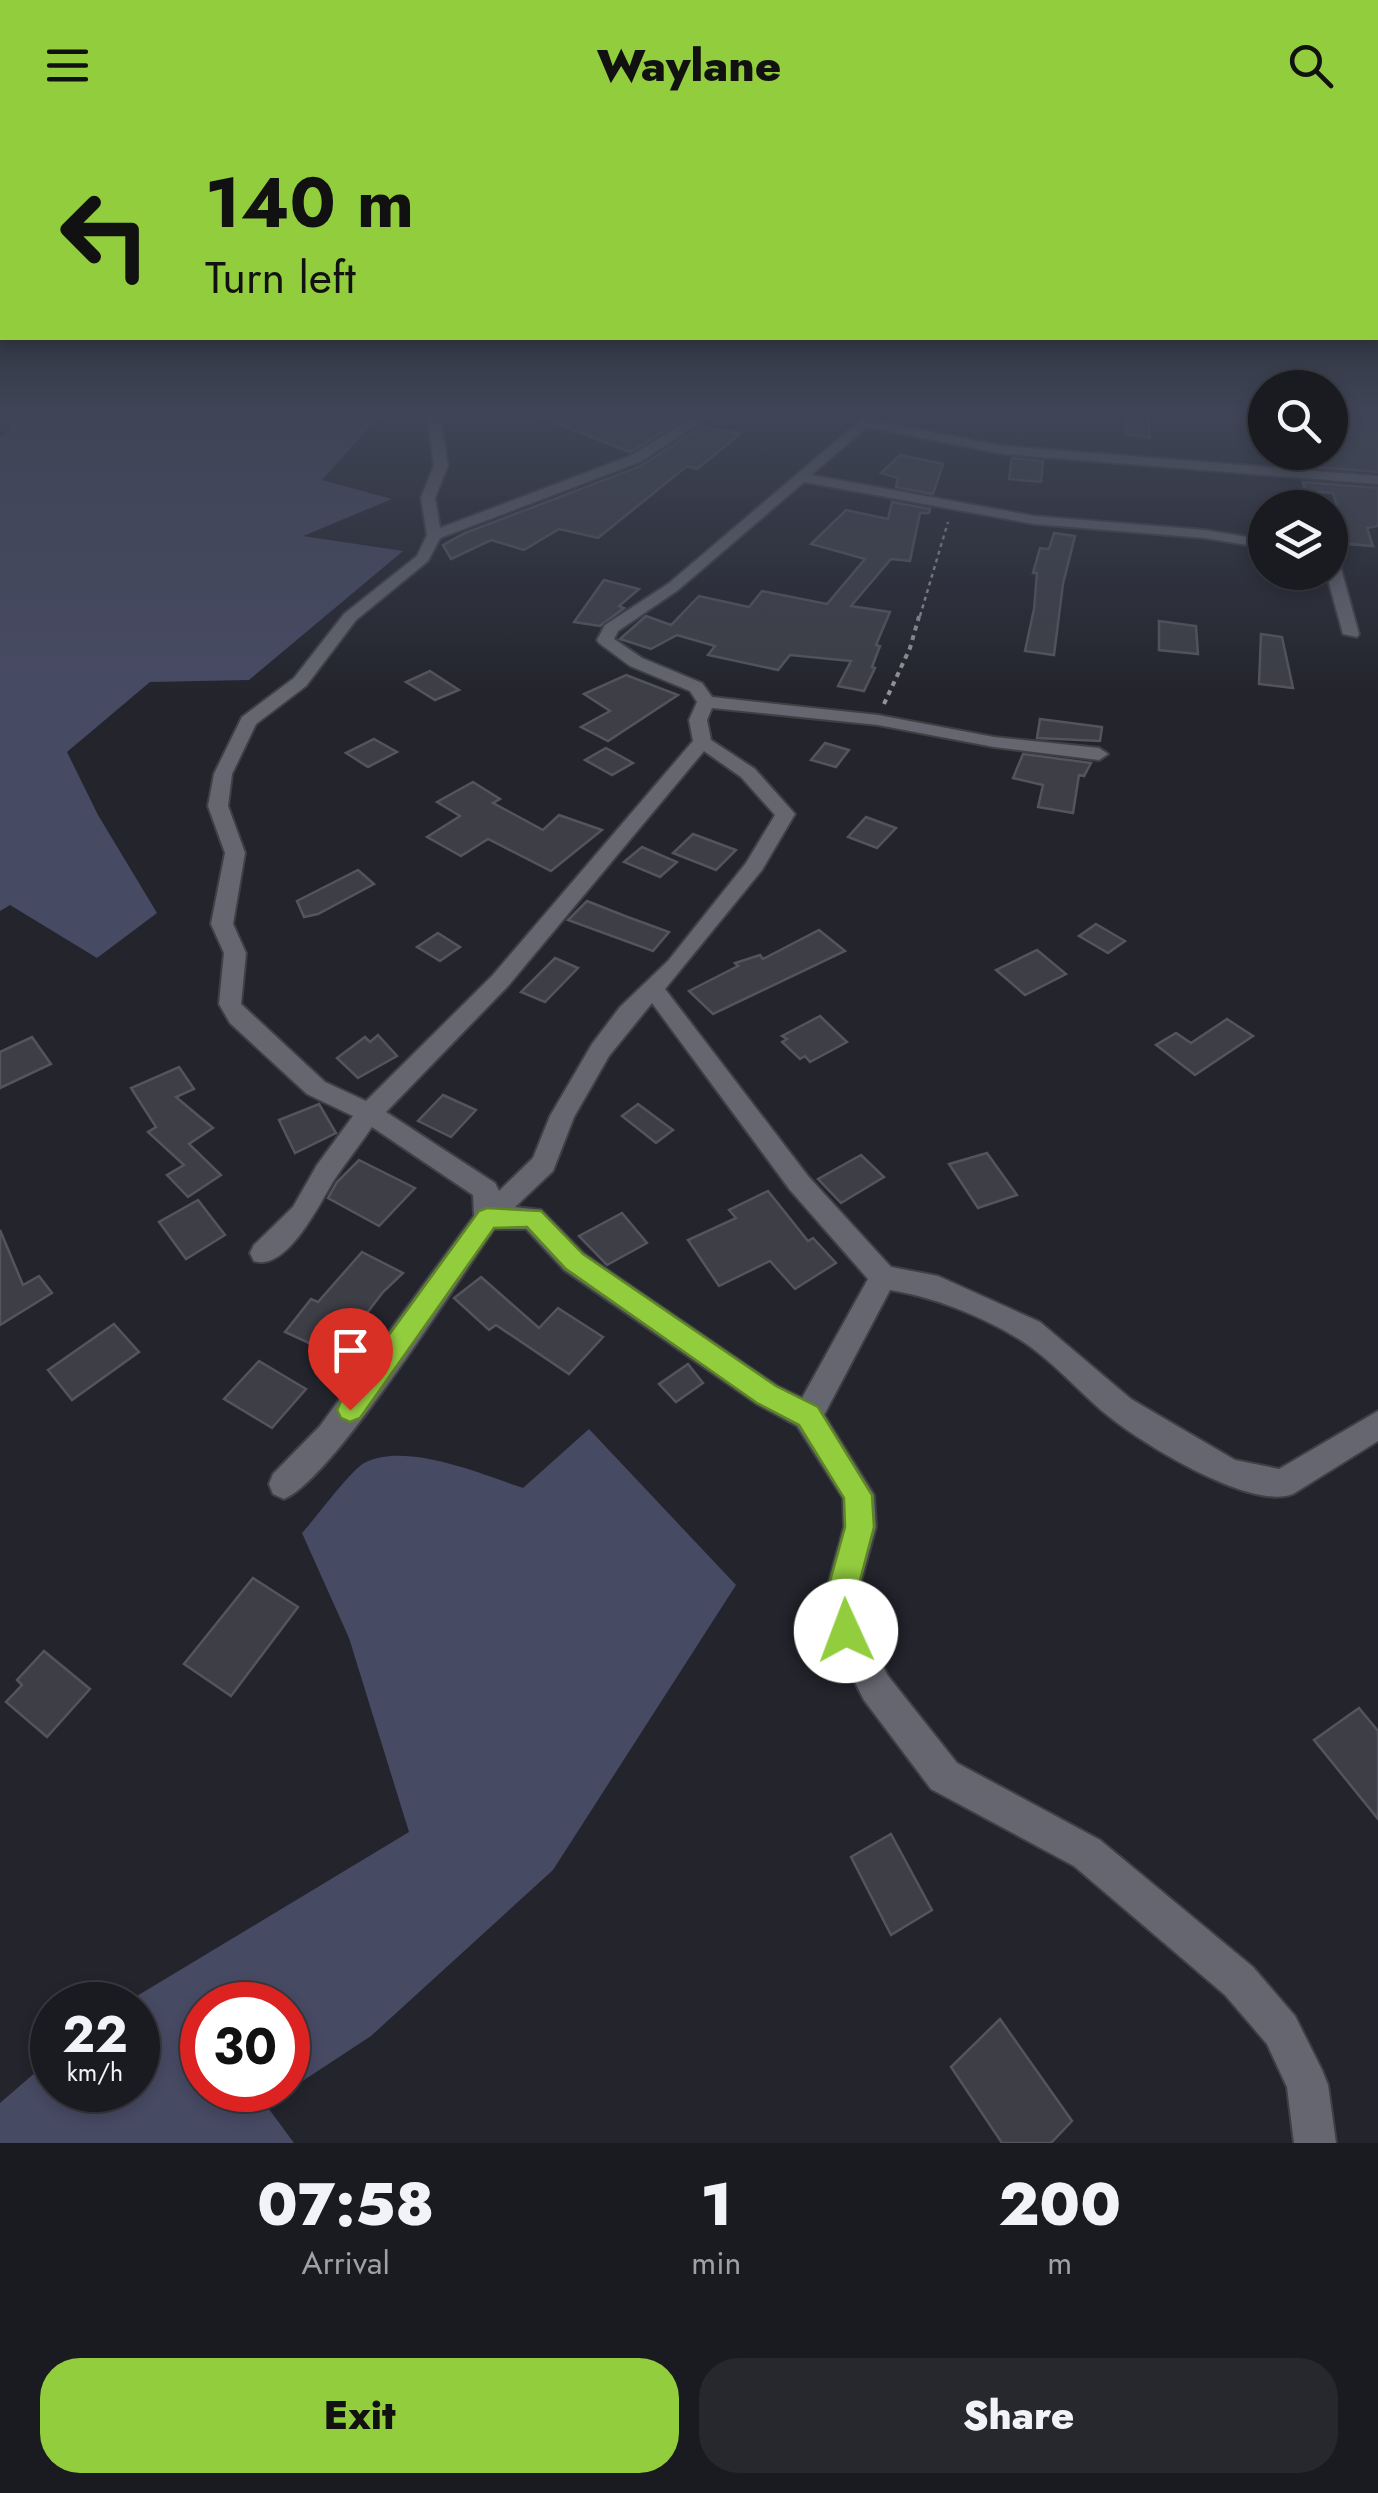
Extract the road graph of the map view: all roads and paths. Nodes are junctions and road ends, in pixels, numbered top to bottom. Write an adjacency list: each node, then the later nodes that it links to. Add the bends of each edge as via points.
1 (430, 508): 6 (street)
2 (506, 508): 6 (street)
3 (765, 508): 10 (street, via 673,587 611,628 606,640 636,662 696,687)
4 (946, 508): 11 (path, via 949,528 924,608)
5 (968, 508): 7 (street)
6 (434, 535): 15 (street, via 422,558 350,617 311,671 248,721 219,789 218,806 235,853 222,902 222,924 235,953 230,1004 316,1088)
7 (1248, 541)
8 (1339, 590): 9 (street)
9 (1351, 634)
10 (706, 702): 11 (street); 12 (street, via 698,720)
11 (878, 720): 13 (street)
12 (702, 742): 14 (street, via 748,773 785,814 755,866); 15 (street, via 524,955)
13 (1099, 754)
14 (652, 988): 16 (street, via 600,1050 562,1116 544,1164); 18 (street, via 798,1183)
15 (369, 1114): 16 (street, via 486,1190); 17 (street, via 302,1215)
16 (487, 1218): 19 (street, via 532,1218 574,1262); 21 (street, via 331,1436)
17 (264, 1252)
18 (883, 1277): 19 (street); 20 (street, via 928,1284 1030,1331 1121,1410 1230,1474 1282,1484)
19 (808, 1416): 22 (street, via 858,1495 860,1527 842,1592 846,1631 876,1688 944,1776 1087,1853 1239,1982 1281,2030 1307,2085)
20 (1378, 1424)
21 (284, 1484)
22 (1314, 2143)

